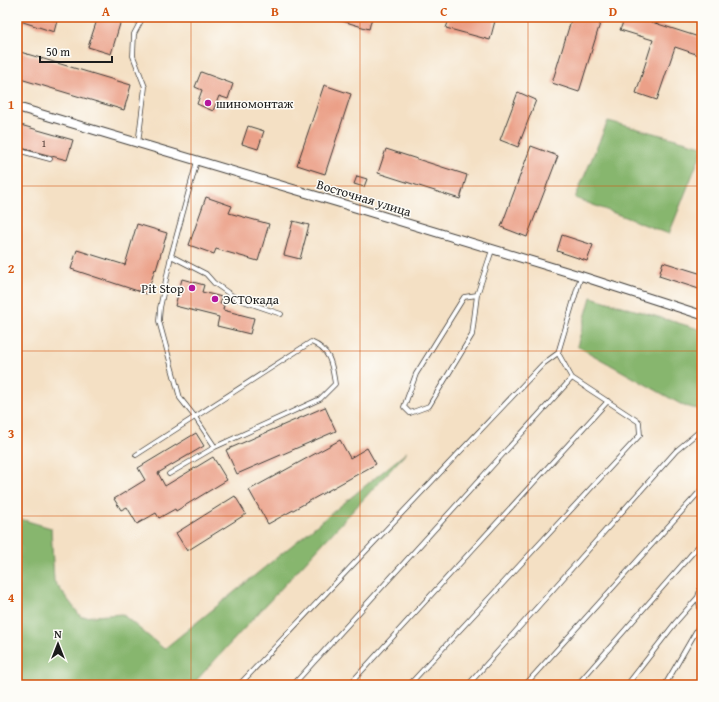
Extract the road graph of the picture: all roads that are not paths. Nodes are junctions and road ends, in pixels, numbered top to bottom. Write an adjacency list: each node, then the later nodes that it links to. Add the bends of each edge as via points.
1 (143, 17): 3 (lane, via 134,34 133,56 145,87)
2 (17, 107): 3 (street, Восточная улица)
3 (138, 144): 6 (street, Восточная улица)
4 (17, 150): 5 (lane)
5 (50, 159)
6 (197, 162): 7 (street, Восточная улица); 8 (lane)
7 (492, 250): 9 (street, Восточная улица); 10 (lane)
8 (171, 256): 11 (lane, via 206,274 237,299); 16 (lane, via 159,321 180,398)
9 (581, 276): 12 (street, Восточная улица); 13 (lane)
10 (478, 295): 10 (lane, via 472,335 429,406 410,413 404,406 416,374 464,297)
11 (281, 314)
12 (702, 315)
13 (558, 353): 14 (lane); 26 (lane, via 543,364)
14 (572, 378): 15 (lane); 27 (lane)
15 (608, 401): 28 (lane); 29 (lane, via 639,422 640,434)
16 (195, 417): 18 (lane); 18 (lane, via 311,342 319,346 331,360 335,384 320,400); 19 (lane)
17 (702, 429): 30 (lane, via 676,451)
18 (215, 446): 20 (lane)
19 (136, 455)
20 (169, 474)
21 (702, 489): 31 (lane)
22 (702, 542): 32 (lane)
23 (702, 583): 24 (lane)
24 (698, 597): 25 (lane); 33 (lane)
25 (702, 620): 34 (lane)
26 (239, 685)
27 (293, 685)
28 (349, 685)
29 (410, 685)
30 (468, 685)
31 (525, 685)
32 (577, 685)
33 (627, 685)
34 (665, 685)

